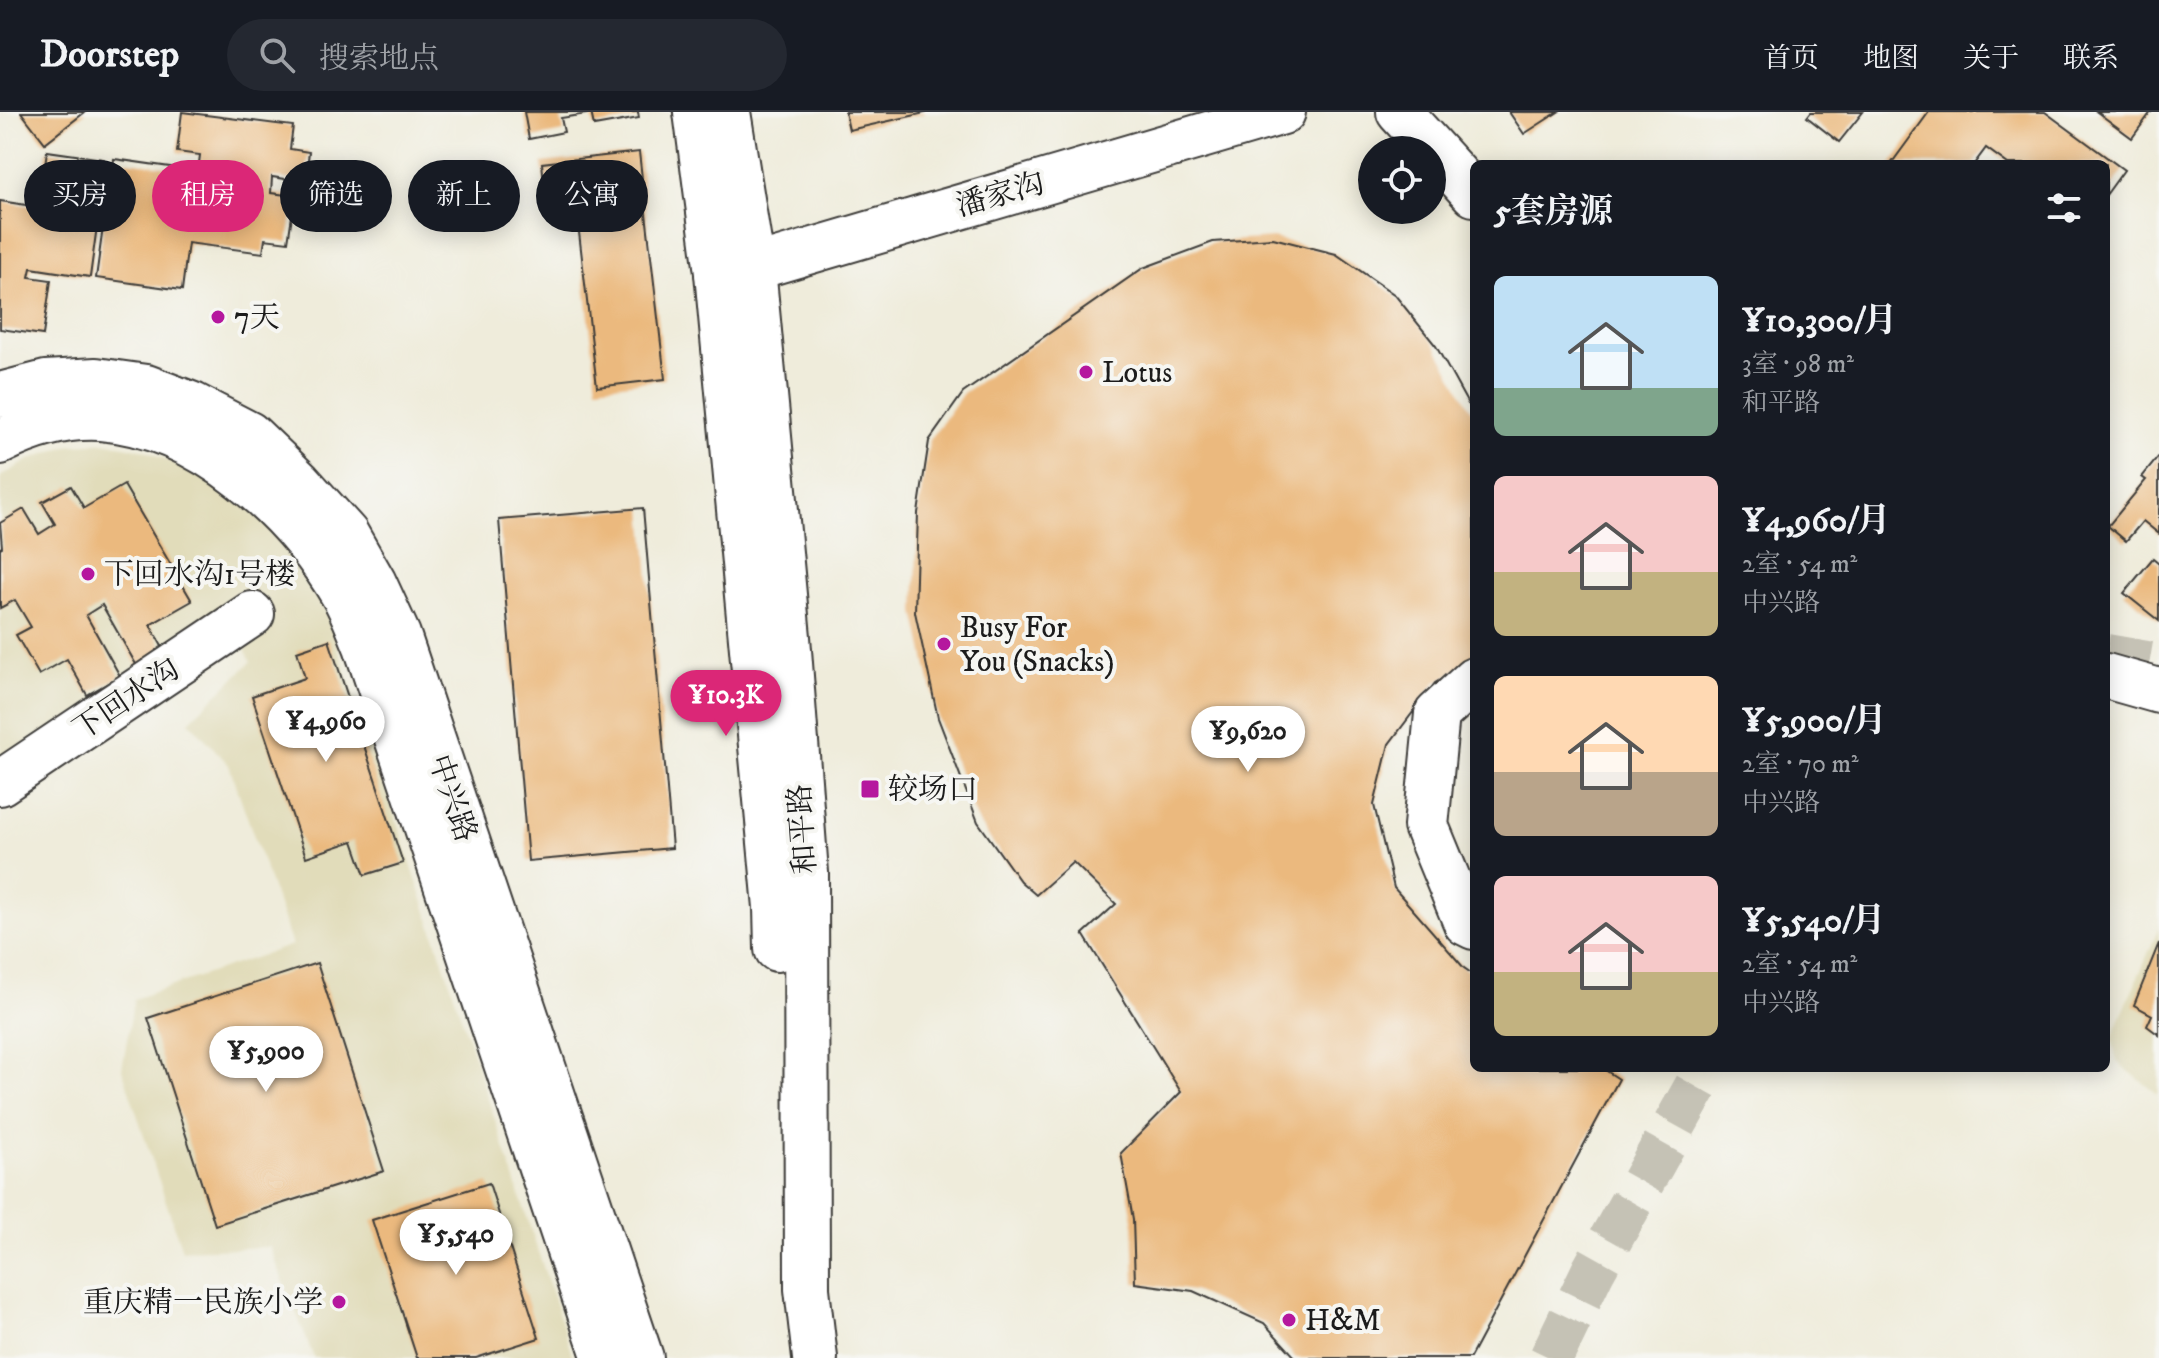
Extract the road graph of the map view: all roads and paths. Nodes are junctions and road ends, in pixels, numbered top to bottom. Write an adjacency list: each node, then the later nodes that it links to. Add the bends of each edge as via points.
1 (696, 112): 7 (street, 和平路)
2 (728, 112): 7 (street, 和平路)
3 (1283, 112): 5 (street, 潘家沟)
4 (1399, 112): 6 (street)
5 (1198, 124): 7 (street, 潘家沟)
6 (1470, 190)
7 (735, 270): 18 (street, 和平路, via 776,907 780,1291); 19 (street, 和平路, via 788,637 806,873 807,1289)
8 (0, 395): 17 (street, 中兴路, via 46,383 96,380 146,387 193,405 249,434 346,534 398,635)
9 (0, 442): 16 (street, 中兴路, via 54,422 99,418 178,439 225,466 276,506 338,587 366,646)
10 (252, 614): 14 (street, 下回水沟)
11 (2110, 677): 13 (street)
12 (1470, 684): 15 (street, via 1437,714 1426,826)
13 (2159, 691)
14 (0, 783)
15 (1470, 925)
16 (605, 1358)
17 (641, 1358)
18 (786, 1358)
19 (815, 1358)

